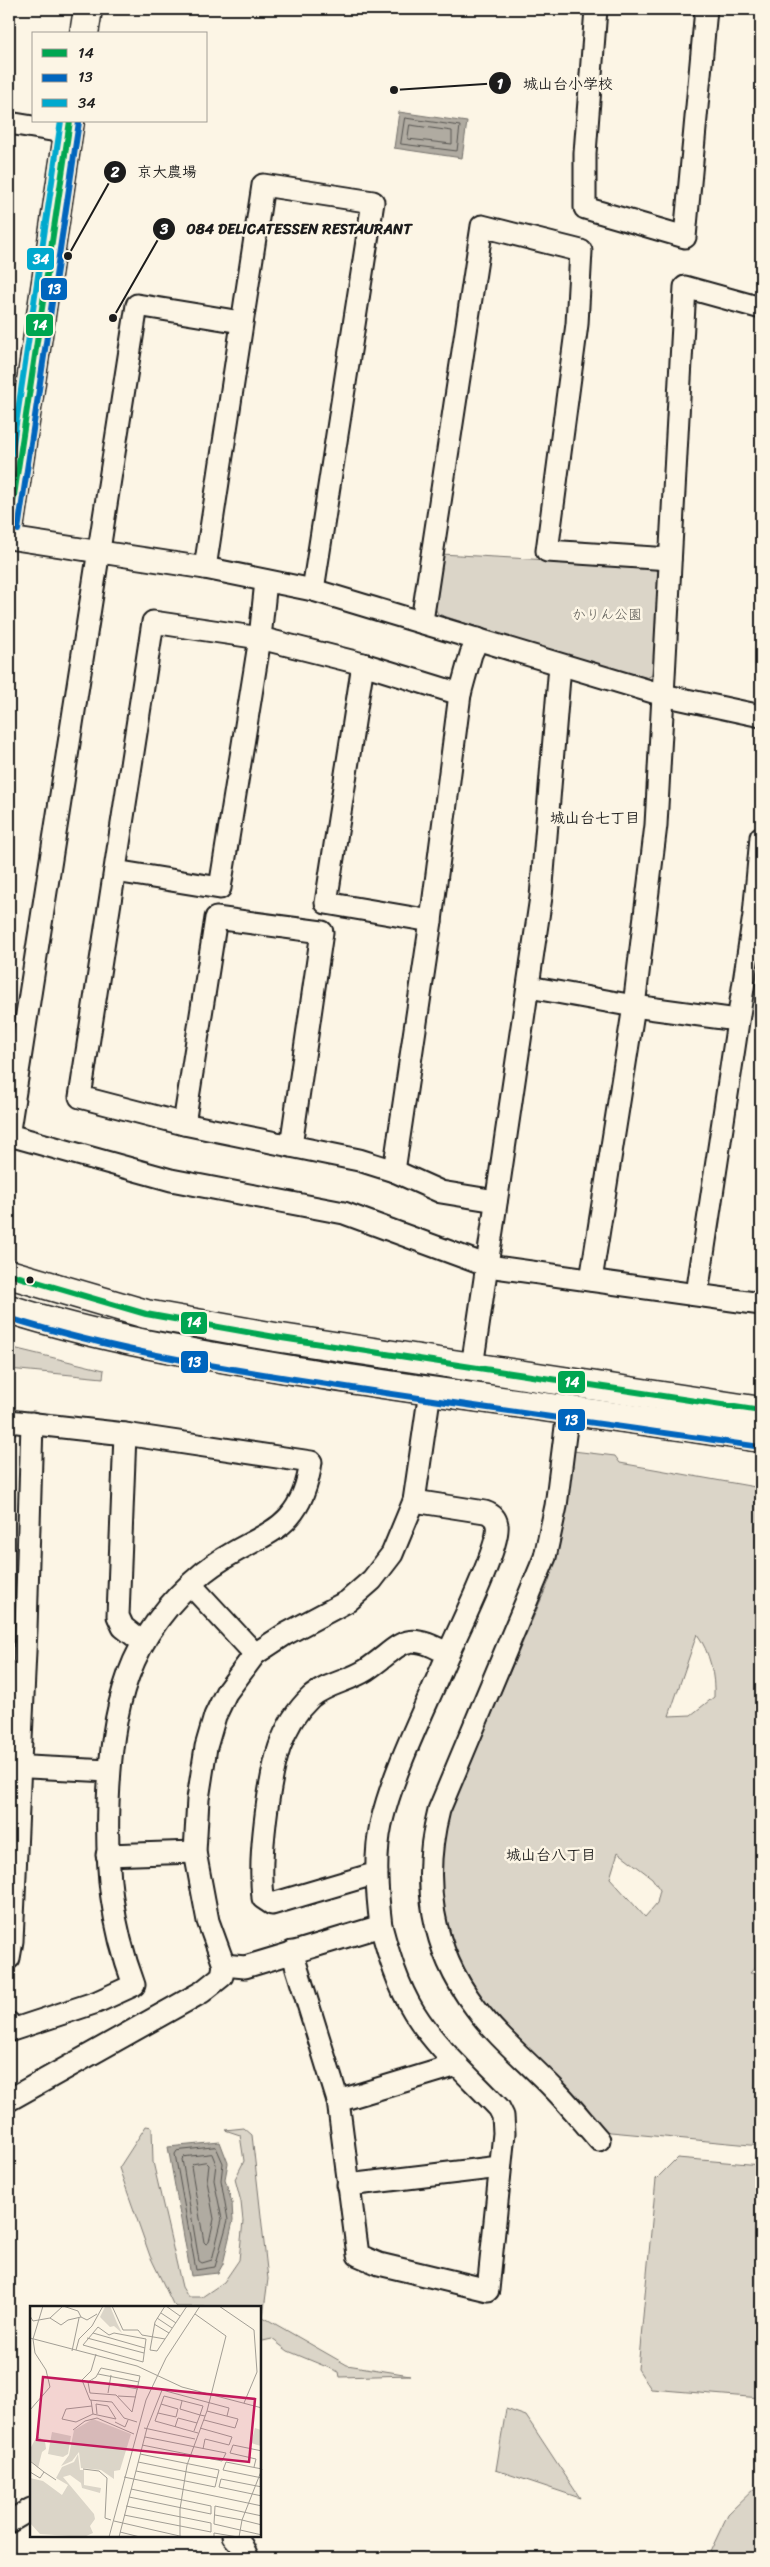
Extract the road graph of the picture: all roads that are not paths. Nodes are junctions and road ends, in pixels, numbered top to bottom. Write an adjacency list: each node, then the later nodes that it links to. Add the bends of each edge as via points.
1 (88, 9): 4 (main road)
2 (596, 9): 3 (street, via 585,153 585,208 685,237)
3 (706, 9)
4 (84, 32)
5 (9, 123): 6 (street)
6 (69, 127): 9 (main road)
7 (761, 308): 12 (street, via 685,287)
8 (241, 322): 11 (street, via 137,305); 13 (street); 15 (street, via 263,184 373,202)
9 (9, 529)
10 (9, 538): 11 (street)
11 (99, 551): 13 (street); 31 (street)
12 (670, 559): 16 (street, via 547,551 577,324 581,251 482,226); 22 (street)
13 (205, 568): 14 (street)
14 (266, 581): 15 (street); 17 (street)
15 (313, 590): 16 (street)
16 (422, 621): 18 (street)
17 (260, 638): 19 (street); 25 (street, via 220,888); 25 (street, via 153,622)
18 (478, 639): 20 (street); 21 (street)
19 (363, 664): 21 (street); 26 (street, via 326,903)
20 (560, 665): 22 (street); 27 (street, via 541,897)
21 (460, 694): 26 (street)
22 (663, 695): 23 (street); 28 (street, via 656,825)
23 (761, 716)
24 (761, 837): 29 (street, via 754,915)
25 (115, 871): 30 (street, via 80,1097)
26 (431, 921): 34 (street)
27 (529, 987): 28 (street); 35 (street)
28 (634, 1006): 29 (street); 38 (street)
29 (738, 1020): 39 (street)
30 (184, 1124): 33 (street); 33 (street, via 216,918 322,932)
31 (9, 1130)
32 (9, 1135): 36 (street, via 171,1180 344,1213)
33 (291, 1146): 34 (street)
34 (394, 1171): 35 (street, via 441,1192)
35 (496, 1201): 36 (street)
36 (488, 1266): 38 (street); 42 (street)
37 (9, 1274): 42 (main road, via 146,1314)
38 (591, 1280): 39 (street)
39 (697, 1294): 40 (street)
40 (761, 1304)
41 (9, 1309): 43 (main road, via 49,1321 213,1357)
42 (472, 1367): 45 (main road)
43 (430, 1391): 44 (main road); 50 (street)
44 (568, 1411): 49 (main road); 68 (street, via 546,1557 439,1810 429,1874 439,1940 446,1961 475,2008)
45 (761, 1411)
46 (9, 1421): 47 (street)
47 (32, 1423): 48 (street); 55 (street, via 26,1629)
48 (125, 1434): 51 (street, via 311,1462 308,1486 287,1520 265,1536 230,1553); 52 (street, via 118,1616 128,1632)
49 (761, 1438)
50 (414, 1501): 53 (street, via 392,1554 372,1580 335,1609); 54 (street, via 485,1512 495,1518 498,1527 490,1558)
51 (191, 1585): 52 (street, via 178,1596); 53 (street)
52 (142, 1642): 56 (street, via 120,1698 111,1745)
53 (254, 1654): 57 (street, via 226,1693 210,1731 198,1799)
54 (448, 1654): 59 (street, via 394,1785 382,1824); 59 (street, via 420,1640 402,1643 365,1670 314,1695 289,1724 274,1761 262,1848 263,1898 272,1904)
55 (14, 1767): 56 (street); 62 (street, via 12,1941)
56 (110, 1771): 58 (street)
57 (196, 1852): 58 (street); 63 (street, via 208,1921)
58 (107, 1855): 64 (street, via 111,1906 134,1985 97,2002 12,2030)
59 (377, 1873): 60 (street)
60 (381, 1926): 61 (street); 65 (street, via 395,1970 414,2012)
61 (292, 1952): 63 (street, via 245,1967); 67 (street)
62 (9, 1958)
63 (224, 1964): 66 (street, via 219,1981 205,1991)
64 (9, 2023)
65 (456, 2065): 67 (street); 69 (street, via 503,2116)
66 (9, 2100)
67 (338, 2101): 70 (street)
68 (599, 2140)
69 (500, 2167): 70 (street); 70 (street, via 488,2290 362,2259 357,2251)
70 (348, 2184)
71 (30, 2509): 72 (street)
72 (9, 2522)
73 (234, 2537): 74 (street)
74 (248, 2558)

